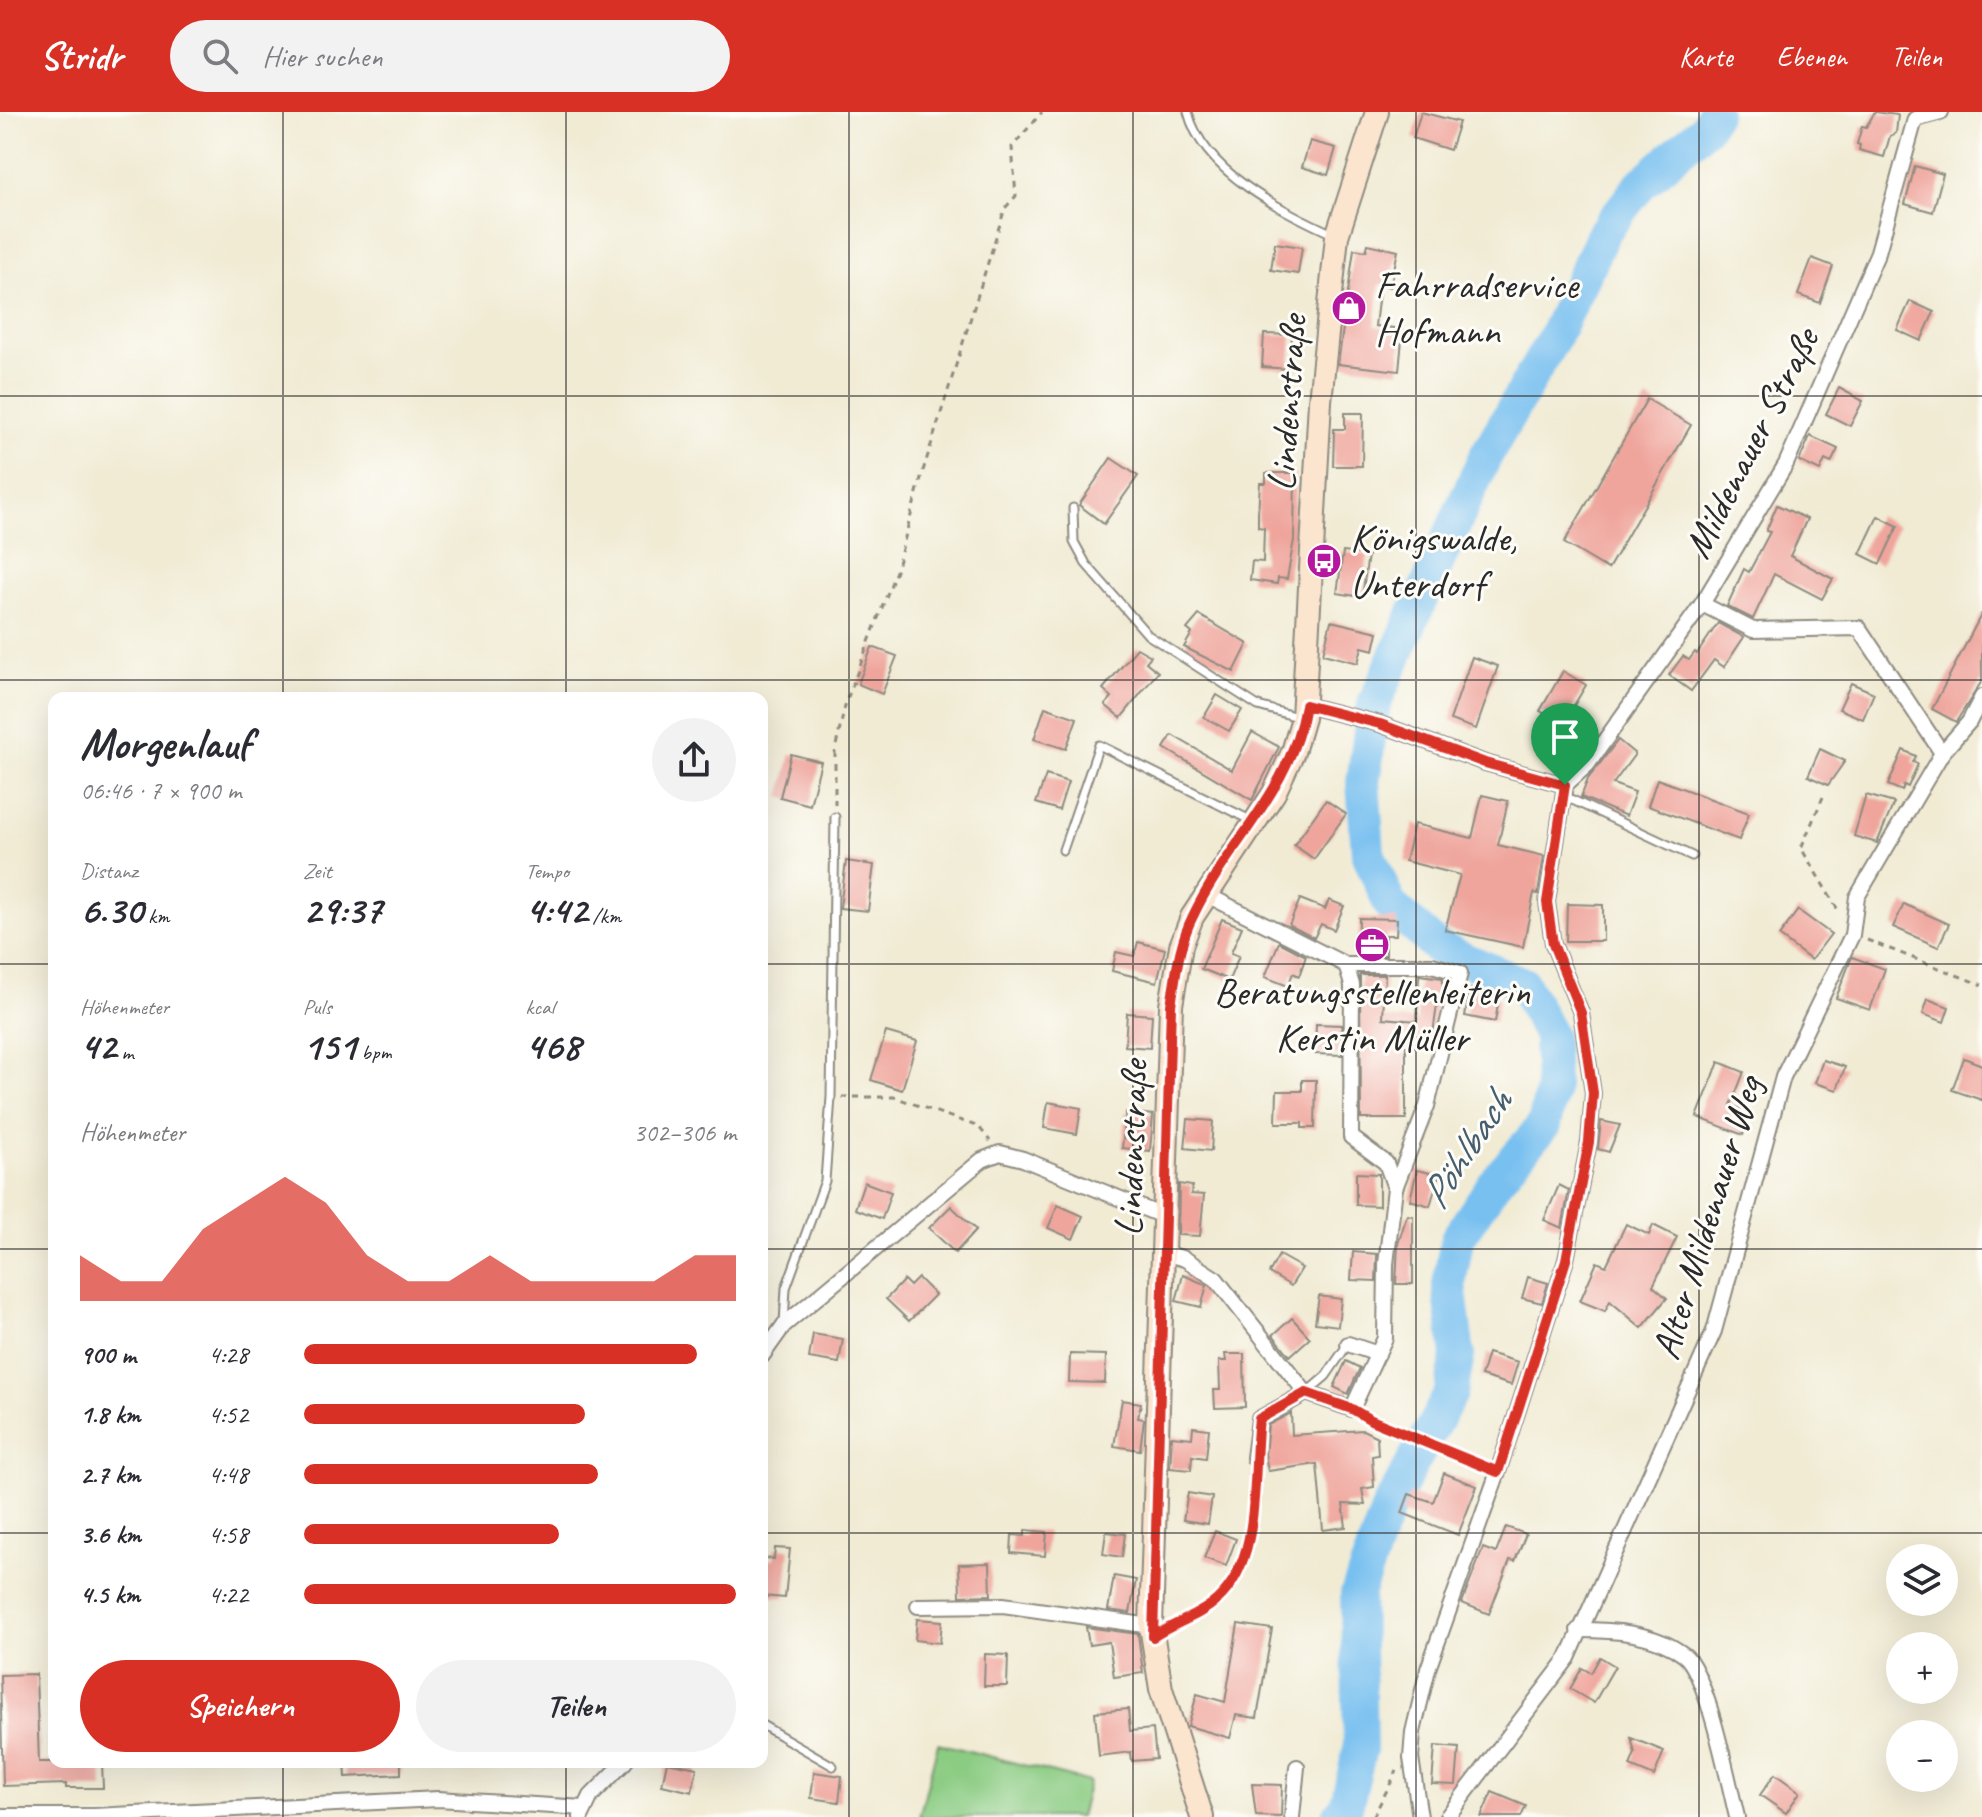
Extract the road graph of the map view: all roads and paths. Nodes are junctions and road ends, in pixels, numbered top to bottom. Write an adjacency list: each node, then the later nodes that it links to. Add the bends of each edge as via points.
1 (1042, 112): 13 (path, via 1012,147 1016,196 1005,208 896,571 846,702 835,750)
2 (1188, 112): 6 (lane, via 1193,134 1216,162 1286,213)
3 (1377, 112): 6 (main road, Lindenstraße)
4 (1941, 112): 5 (street, Mildenauer Straße)
5 (1911, 115): 8 (street, Mildenauer Straße, via 1878,252 1857,306 1786,464)
6 (1337, 236): 10 (main road, Lindenstraße, via 1320,401)
7 (1073, 508): 10 (lane, via 1074,542 1086,564 1148,635 1258,706)
8 (1702, 604): 11 (street, via 1753,630 1859,628); 12 (street, Mildenauer Straße)
9 (1982, 697): 11 (street, Alter Mildenauer Weg)
10 (1304, 712): 12 (street, via 1380,724); 14 (main road, Lindenstraße, via 1293,752)
11 (1942, 753): 33 (street, Alter Mildenauer Weg, via 1857,897 1852,935 1783,1077 1714,1331)
12 (1564, 790): 16 (lane); 31 (street, via 1547,902 1553,944 1581,1013 1593,1093 1589,1142 1566,1260)
13 (835, 817): 19 (lane)
14 (1254, 822): 15 (lane, via 1099,745); 17 (main road, Lindenstraße)
15 (1063, 850)
16 (1692, 856)
17 (1205, 894): 18 (street); 22 (main road, Lindenstraße, via 1181,946 1171,1005)
18 (1346, 965): 21 (street, via 1352,985 1351,1137 1386,1163); 21 (street, via 1432,965 1460,973 1427,1106)
19 (831, 1097): 20 (path, via 894,1097 979,1127); 24 (lane, via 825,1181 786,1288)
20 (1000, 1153): 22 (street); 24 (street, via 982,1160)
21 (1395, 1188): 27 (street, via 1385,1338)
22 (1165, 1217): 23 (main road, Lindenstraße)
23 (1164, 1253): 28 (street, via 1185,1259 1216,1279); 34 (main road, Lindenstraße)
24 (784, 1325): 26 (street)
25 (1348, 1344): 27 (street); 28 (lane, via 1326,1376)
26 (768, 1348)
27 (1378, 1354): 29 (street)
28 (1306, 1393): 29 (street); 30 (street, via 1259,1419)
29 (1352, 1409): 31 (path)
30 (1254, 1458): 34 (path, via 1255,1512 1242,1561 1220,1598 1201,1613)
31 (1498, 1472): 36 (street, via 1428,1669)
32 (918, 1606): 34 (street, via 1003,1605)
33 (1578, 1630): 47 (street, Alter Mildenauer Weg, via 1568,1658); 48 (street, via 1617,1630 1685,1655 1700,1676)
34 (1152, 1632): 43 (main road, Lindenstraße, via 1161,1689)
35 (768, 1728): 37 (lane)
36 (1411, 1758): 45 (path, via 1397,1771); 46 (street)
37 (833, 1766)
38 (1297, 1767): 44 (street)
39 (619, 1768): 40 (street)
40 (582, 1813): 42 (street, via 438,1799)
41 (0, 1816): 42 (street)
42 (94, 1816)
43 (1202, 1817)
44 (1292, 1817)
45 (1373, 1817)
46 (1420, 1817)
47 (1447, 1817)
48 (1737, 1817)

